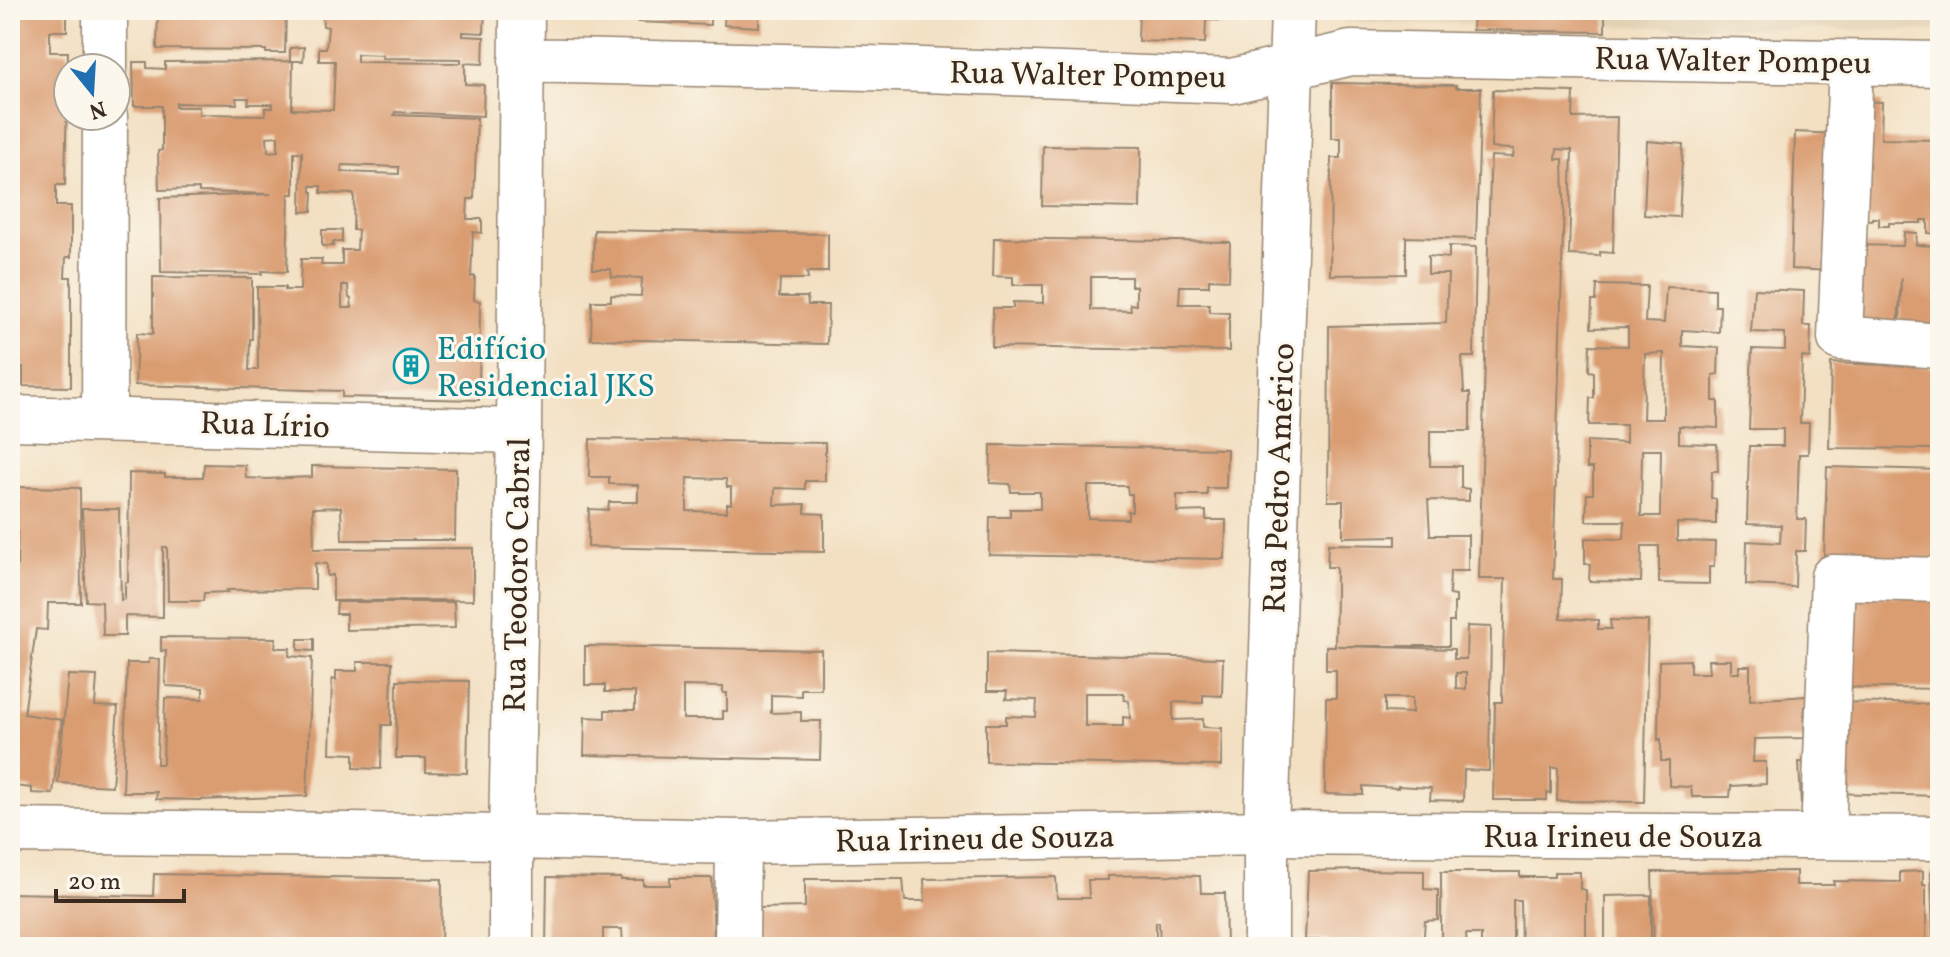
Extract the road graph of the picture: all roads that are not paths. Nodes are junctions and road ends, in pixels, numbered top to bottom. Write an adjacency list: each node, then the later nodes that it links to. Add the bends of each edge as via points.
1 (105, 10): 4 (street)
2 (522, 10): 5 (street, Rua Teodoro Cabral)
3 (1293, 10): 8 (street, Rua Pedro Américo)
4 (105, 52)
5 (521, 60): 8 (street, Rua Walter Pompeu, via 1232,81); 13 (street, Rua Teodoro Cabral)
6 (1851, 63): 7 (street, Rua Walter Pompeu); 8 (street, Rua Walter Pompeu, via 1351,53); 10 (street, via 1840,338)
7 (1940, 64)
8 (1292, 66): 16 (street, Rua Pedro Américo)
9 (105, 132): 12 (street)
10 (1940, 346)
11 (10, 418): 12 (street, Rua Lírio)
12 (104, 420): 13 (street, Rua Lírio)
13 (519, 431): 17 (street, Rua Teodoro Cabral)
14 (1940, 580): 18 (street, via 1833,577)
15 (10, 831): 17 (street, Rua Irineu de Souza)
16 (1266, 833): 18 (street, Rua Irineu de Souza); 20 (street, Rua Irineu de Souza); 23 (street, Rua Pedro Américo)
17 (511, 837): 20 (street, Rua Irineu de Souza); 21 (street, Rua Teodoro Cabral)
18 (1823, 837): 19 (street, Rua Irineu de Souza)
19 (1940, 838)
20 (738, 842): 22 (street)
21 (511, 947)
22 (737, 947)
23 (1266, 947)

